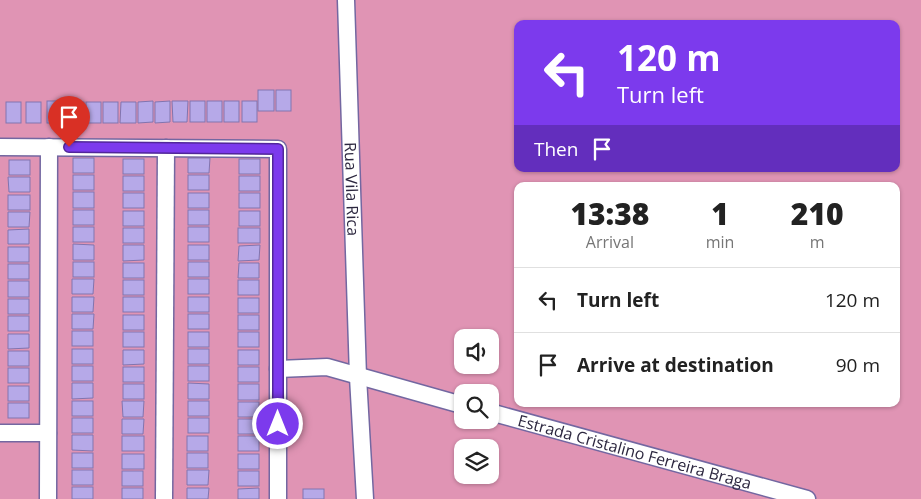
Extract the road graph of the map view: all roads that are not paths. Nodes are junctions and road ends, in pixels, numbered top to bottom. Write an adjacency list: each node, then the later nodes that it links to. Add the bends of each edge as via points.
1 (346, 0): 6 (street, Rua Vila Rica)
2 (0, 147): 3 (street)
3 (49, 147): 4 (street); 10 (street)
4 (166, 148): 5 (street, via 278,149); 12 (street)
5 (278, 369): 6 (street, via 328,367); 13 (street)
6 (358, 377): 7 (street); 14 (street, Rua Vila Rica)
7 (454, 403)
8 (499, 414): 15 (street, Estrada Cristalino Ferreira Braga)
9 (0, 433): 10 (street)
10 (48, 433): 11 (street)
11 (48, 499)
12 (164, 499)
13 (278, 499)
14 (365, 499)
15 (808, 499)

